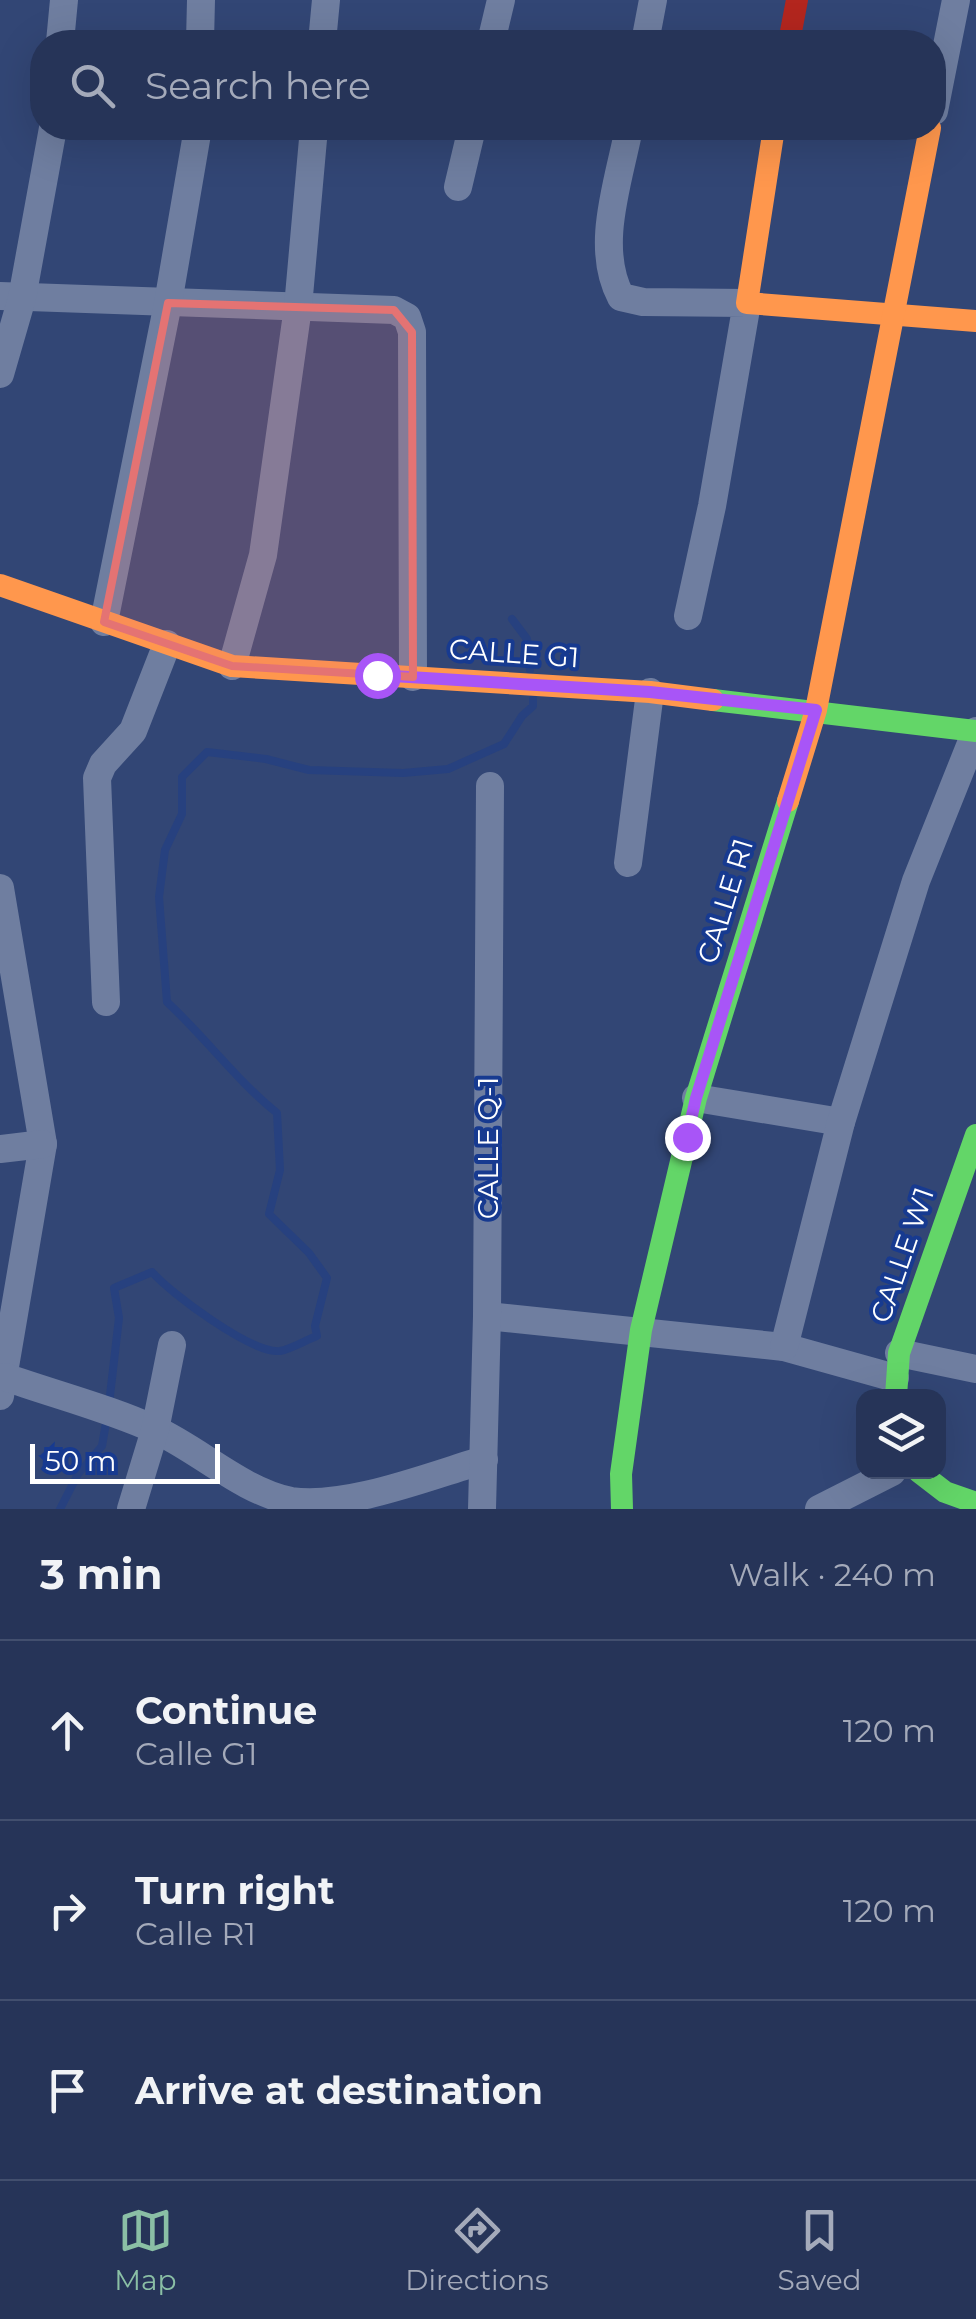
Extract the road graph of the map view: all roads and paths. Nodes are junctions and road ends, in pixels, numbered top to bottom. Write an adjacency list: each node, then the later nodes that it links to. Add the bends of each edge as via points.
1 (64, 0): 8 (street)
2 (201, 0): 9 (street)
3 (326, 0): 10 (street)
4 (500, 0): 11 (street)
5 (653, 0): 12 (street)
6 (797, 0): 13 (street)
7 (956, 0): 14 (street)
8 (61, 30)
9 (200, 30)
10 (323, 30)
11 (494, 30)
12 (647, 30)
13 (791, 30)
14 (946, 50)
15 (50, 140): 23 (street)
16 (196, 140): 24 (street)
17 (313, 140): 26 (street)
18 (469, 140): 22 (street)
19 (627, 140): 25 (street, via 608,238 610,278 620,297)
20 (772, 140): 25 (street)
21 (928, 140): 27 (street, CALLE R1)
22 (458, 187)
23 (11, 297): 24 (street); 29 (street)
24 (168, 303): 26 (street); 32 (street)
25 (747, 303): 27 (street); 31 (street)
26 (298, 307): 34 (street, via 263,555); 35 (street, via 394,310 407,317 412,332)
27 (893, 312): 28 (street); 37 (street, CALLE R1)
28 (976, 321)
29 (0, 374)
30 (0, 586): 32 (street, CALLE G1)
31 (688, 616)
32 (104, 622): 33 (street, CALLE G1)
33 (168, 644): 34 (street, CALLE G1); 42 (street, via 134,731 96,778)
34 (232, 666): 35 (street, CALLE G1)
35 (413, 677): 36 (street, CALLE G1)
36 (650, 692): 37 (street, CALLE G1); 40 (street)
37 (816, 710): 38 (street, CALLE G1); 43 (street, CALLE R1)
38 (976, 731): 44 (street, via 916,881)
39 (490, 786): 48 (street, CALLE Q-1)
40 (628, 864)
41 (0, 888): 46 (street)
42 (106, 1002)
43 (696, 1098): 44 (street); 49 (street, CALLE R1)
44 (841, 1122): 51 (street)
45 (976, 1135): 53 (street, CALLE W1)
46 (43, 1144): 47 (street); 54 (street)
47 (0, 1149)
48 (487, 1316): 49 (street); 56 (street, CALLE Q-1)
49 (640, 1330): 51 (street); 62 (street, CALLE R1)
50 (172, 1345): 55 (street)
51 (784, 1347): 53 (street)
52 (976, 1369): 53 (street)
53 (897, 1376)
54 (2, 1386): 55 (street)
55 (155, 1430): 56 (street, via 291,1501 368,1494); 60 (street)
56 (484, 1460): 61 (street, CALLE Q-1)
57 (878, 1479): 63 (street)
58 (928, 1479): 59 (street)
59 (976, 1503)
60 (131, 1509)
61 (482, 1509)
62 (622, 1509)
63 (819, 1509)

